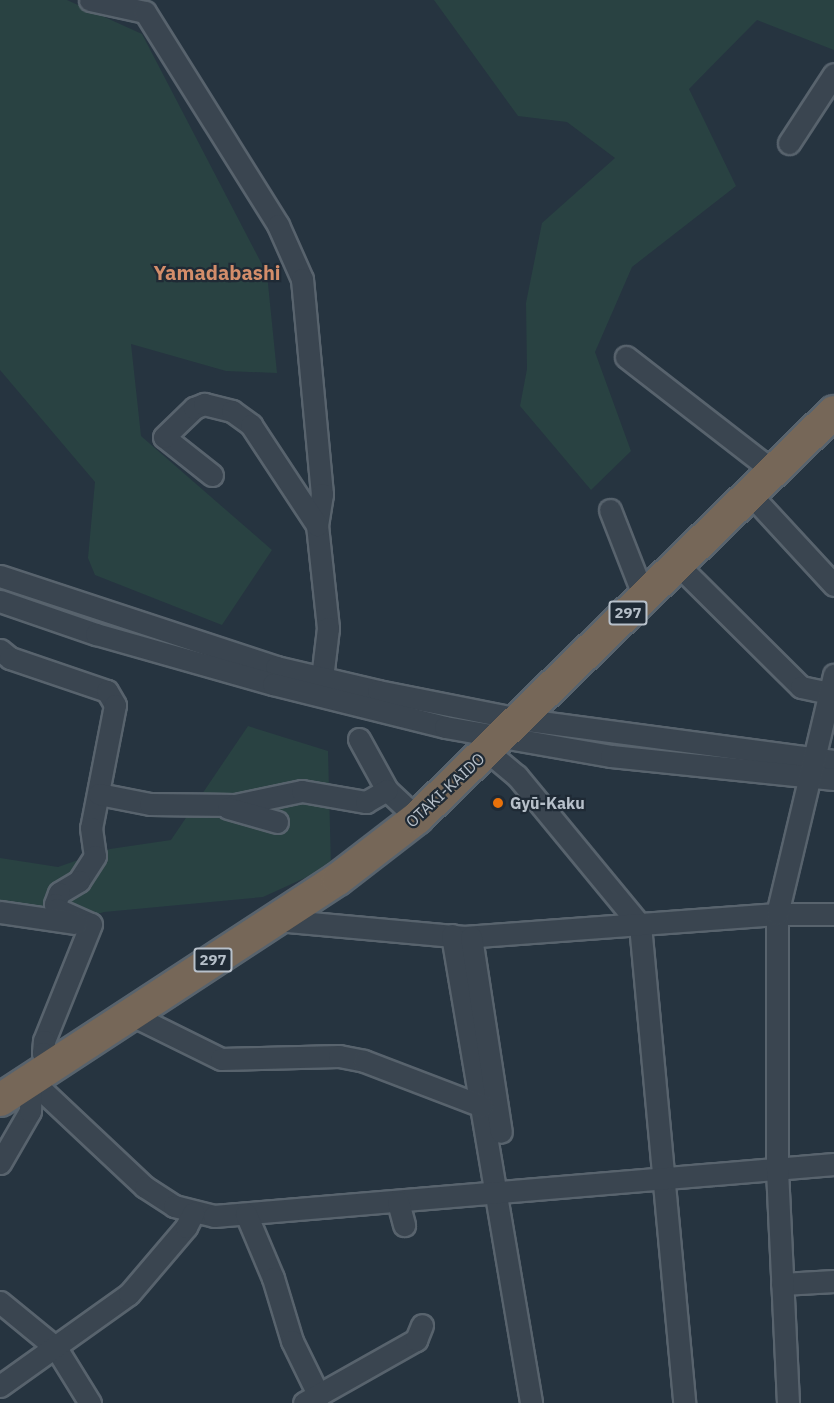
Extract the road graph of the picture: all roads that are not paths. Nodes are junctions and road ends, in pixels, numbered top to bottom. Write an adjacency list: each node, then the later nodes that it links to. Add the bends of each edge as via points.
1 (90, 0): 10 (street, via 145,12 278,225 302,279 322,494)
2 (834, 74): 3 (street)
3 (789, 143)
4 (626, 357): 6 (street)
5 (834, 412): 6 (highway, OTAKI-KAIDO / 297)
6 (774, 472): 8 (highway, OTAKI-KAIDO / 297)
7 (212, 475): 10 (street, via 164,437 194,408 204,404 232,411 251,425)
8 (750, 494): 11 (highway, OTAKI-KAIDO / 297); 13 (street)
9 (610, 510): 14 (street)
10 (317, 525): 17 (street, via 328,628)
11 (678, 565): 14 (highway, OTAKI-KAIDO / 297); 18 (street, via 801,687)
12 (0, 576): 17 (street, via 209,647)
13 (834, 585)
14 (644, 597): 19 (highway, OTAKI-KAIDO / 297)
15 (0, 602): 19 (street, via 96,634 374,712)
16 (0, 650): 24 (street, via 10,658 97,686 112,695 115,715)
17 (322, 678): 19 (street)
18 (832, 684): 21 (street)
19 (502, 736): 21 (street); 26 (highway, OTAKI-KAIDO / 297); 33 (street, via 517,776)
20 (359, 739): 23 (street)
21 (819, 766): 22 (street); 29 (street)
22 (834, 778)
23 (387, 790): 25 (street, via 366,802 302,791 250,803); 26 (street)
24 (99, 794): 25 (street, via 150,804); 32 (street, via 91,828 95,856 79,881 60,892 55,904 57,909)
25 (222, 804): 27 (street, via 236,813)
26 (417, 818): 31 (highway, OTAKI-KAIDO / 297)
27 (277, 822)
28 (0, 912): 32 (street)
29 (777, 914): 30 (street); 33 (street); 41 (street)
30 (834, 914)
31 (277, 920): 34 (street); 35 (highway, OTAKI-KAIDO / 297)
32 (91, 924): 36 (street, via 44,1041)
33 (640, 925): 34 (street); 42 (street)
34 (461, 936): 38 (street); 43 (street)
35 (132, 1015): 36 (highway, OTAKI-KAIDO / 297); 38 (street, via 221,1059 339,1056 364,1061)
36 (40, 1073): 37 (highway, OTAKI-KAIDO / 297); 39 (street, via 30,1111); 45 (street, via 145,1187)
37 (0, 1100)
38 (482, 1106): 43 (street)
39 (0, 1163)
40 (834, 1164): 41 (street)
41 (777, 1167): 42 (street); 49 (street)
42 (665, 1179): 43 (street); 58 (street)
43 (503, 1194): 44 (street); 56 (street); 57 (street)
44 (398, 1202): 46 (street); 47 (street)
45 (193, 1213): 46 (street); 52 (street, via 186,1227 129,1294)
46 (246, 1214): 54 (street, via 273,1278)
47 (404, 1225)
48 (834, 1281): 49 (street)
49 (782, 1284): 59 (street)
50 (0, 1302): 52 (street)
51 (422, 1325): 54 (street, via 416,1340 369,1363)
52 (56, 1348): 53 (street); 55 (street)
53 (0, 1386)
54 (312, 1399)
55 (90, 1403)
56 (531, 1403)
57 (545, 1403)
58 (684, 1403)
59 (788, 1403)

